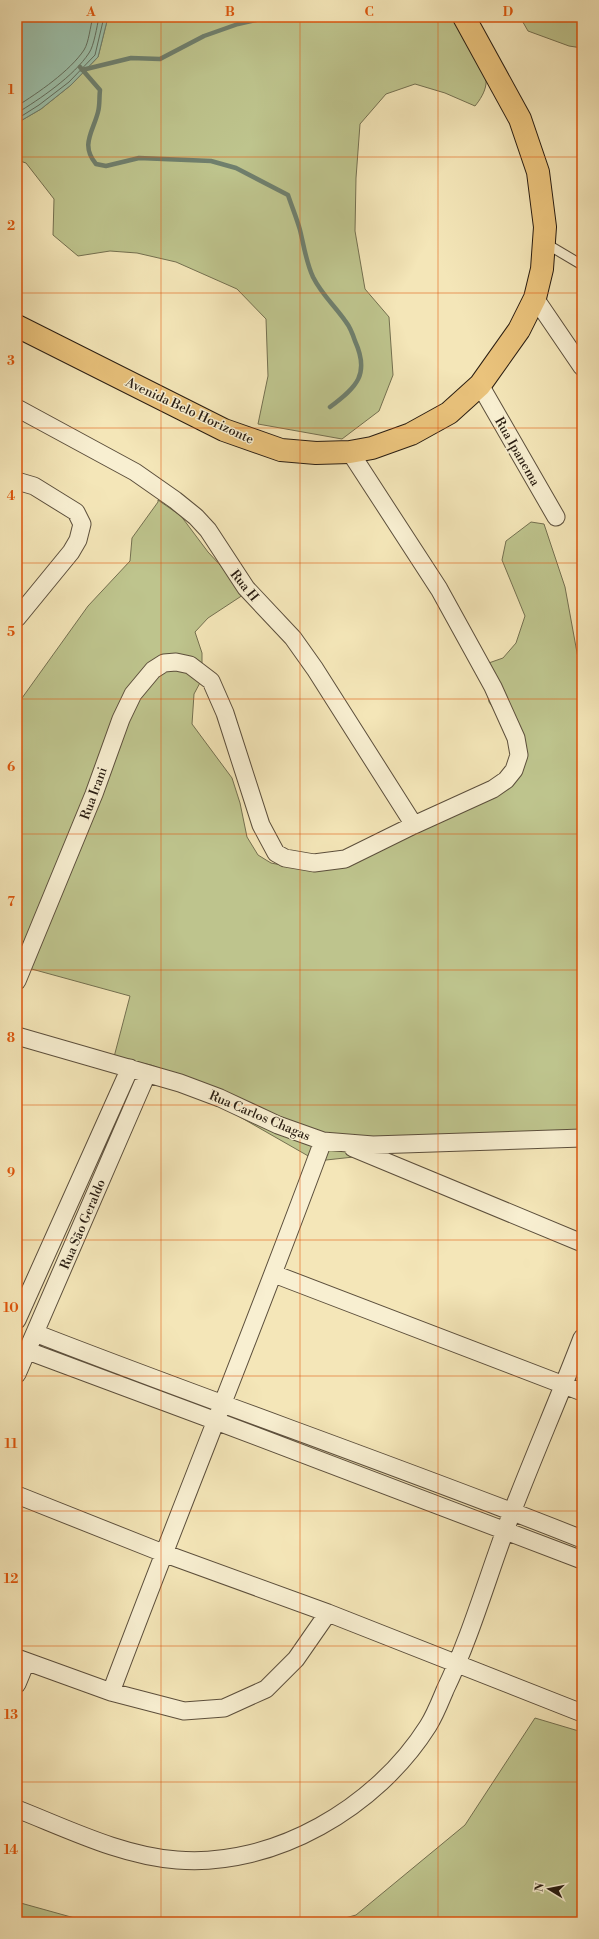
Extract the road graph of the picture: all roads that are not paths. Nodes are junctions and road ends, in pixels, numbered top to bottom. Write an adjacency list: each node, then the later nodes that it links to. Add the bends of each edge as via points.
1 (464, 17): 2 (main road, Avenida Belo Horizonte, via 520,119 538,172 545,227)
2 (544, 242): 3 (lane); 4 (main road, Avenida Belo Horizonte, via 542,269)
3 (582, 264)
4 (535, 298): 6 (street); 7 (main road, Avenida Belo Horizonte, via 519,330)
5 (17, 326): 9 (main road, Avenida Belo Horizonte, via 224,430 288,451)
6 (582, 367)
7 (480, 385): 9 (main road, Avenida Belo Horizonte, via 449,413 411,434 372,448); 11 (street, Rua Ipanema)
8 (17, 408): 13 (street, Rua H, via 135,472 175,500 208,530 246,588 293,638 315,669)
9 (350, 452): 13 (street, via 439,589 493,687 516,738 517,762 506,780 493,790)
10 (17, 481): 12 (street, via 34,486 76,512 80,517 82,530 71,552)
11 (556, 517)
12 (17, 618)
13 (414, 825): 14 (street, Rua Irani, via 344,859 302,862 276,853 261,825 225,713 211,681 190,665 164,663 154,670 133,694 121,718 94,794)
14 (17, 981)
15 (17, 1036): 16 (street, Rua Carlos Chagas)
16 (130, 1068): 17 (street, Rua Carlos Chagas); 23 (street, Rua São Geraldo)
17 (147, 1074): 19 (street, Rua Carlos Chagas, via 220,1098 278,1126); 24 (street, Rua São Geraldo)
18 (582, 1138): 20 (street, Rua Carlos Chagas)
19 (323, 1141): 20 (street, Rua Carlos Chagas); 22 (street)
20 (342, 1144): 21 (street)
21 (582, 1243)
22 (274, 1274): 28 (street); 30 (street)
23 (17, 1320)
24 (35, 1333): 26 (street, Rua São Geraldo); 30 (street, via 130,1371)
25 (582, 1338): 28 (street)
26 (28, 1351): 27 (street, Rua São Geraldo); 31 (street)
27 (17, 1374)
28 (564, 1385): 29 (street); 33 (street)
29 (582, 1392)
30 (222, 1403): 31 (street); 33 (street)
31 (216, 1420): 34 (street); 36 (street)
32 (17, 1495): 36 (street)
33 (512, 1511): 34 (street); 35 (street)
34 (505, 1531): 37 (street); 40 (street)
35 (582, 1539)
36 (164, 1553): 38 (street); 42 (street)
37 (582, 1560)
38 (328, 1613): 40 (street); 42 (street, via 296,1659 266,1689 224,1708 184,1710)
39 (21, 1660): 41 (street); 42 (street)
40 (457, 1664): 43 (street); 44 (street, via 429,1725 407,1756 353,1805 313,1830 264,1851 210,1861 176,1860 146,1855 105,1843)
41 (17, 1684)
42 (111, 1692)
43 (582, 1713)
44 (17, 1809)

